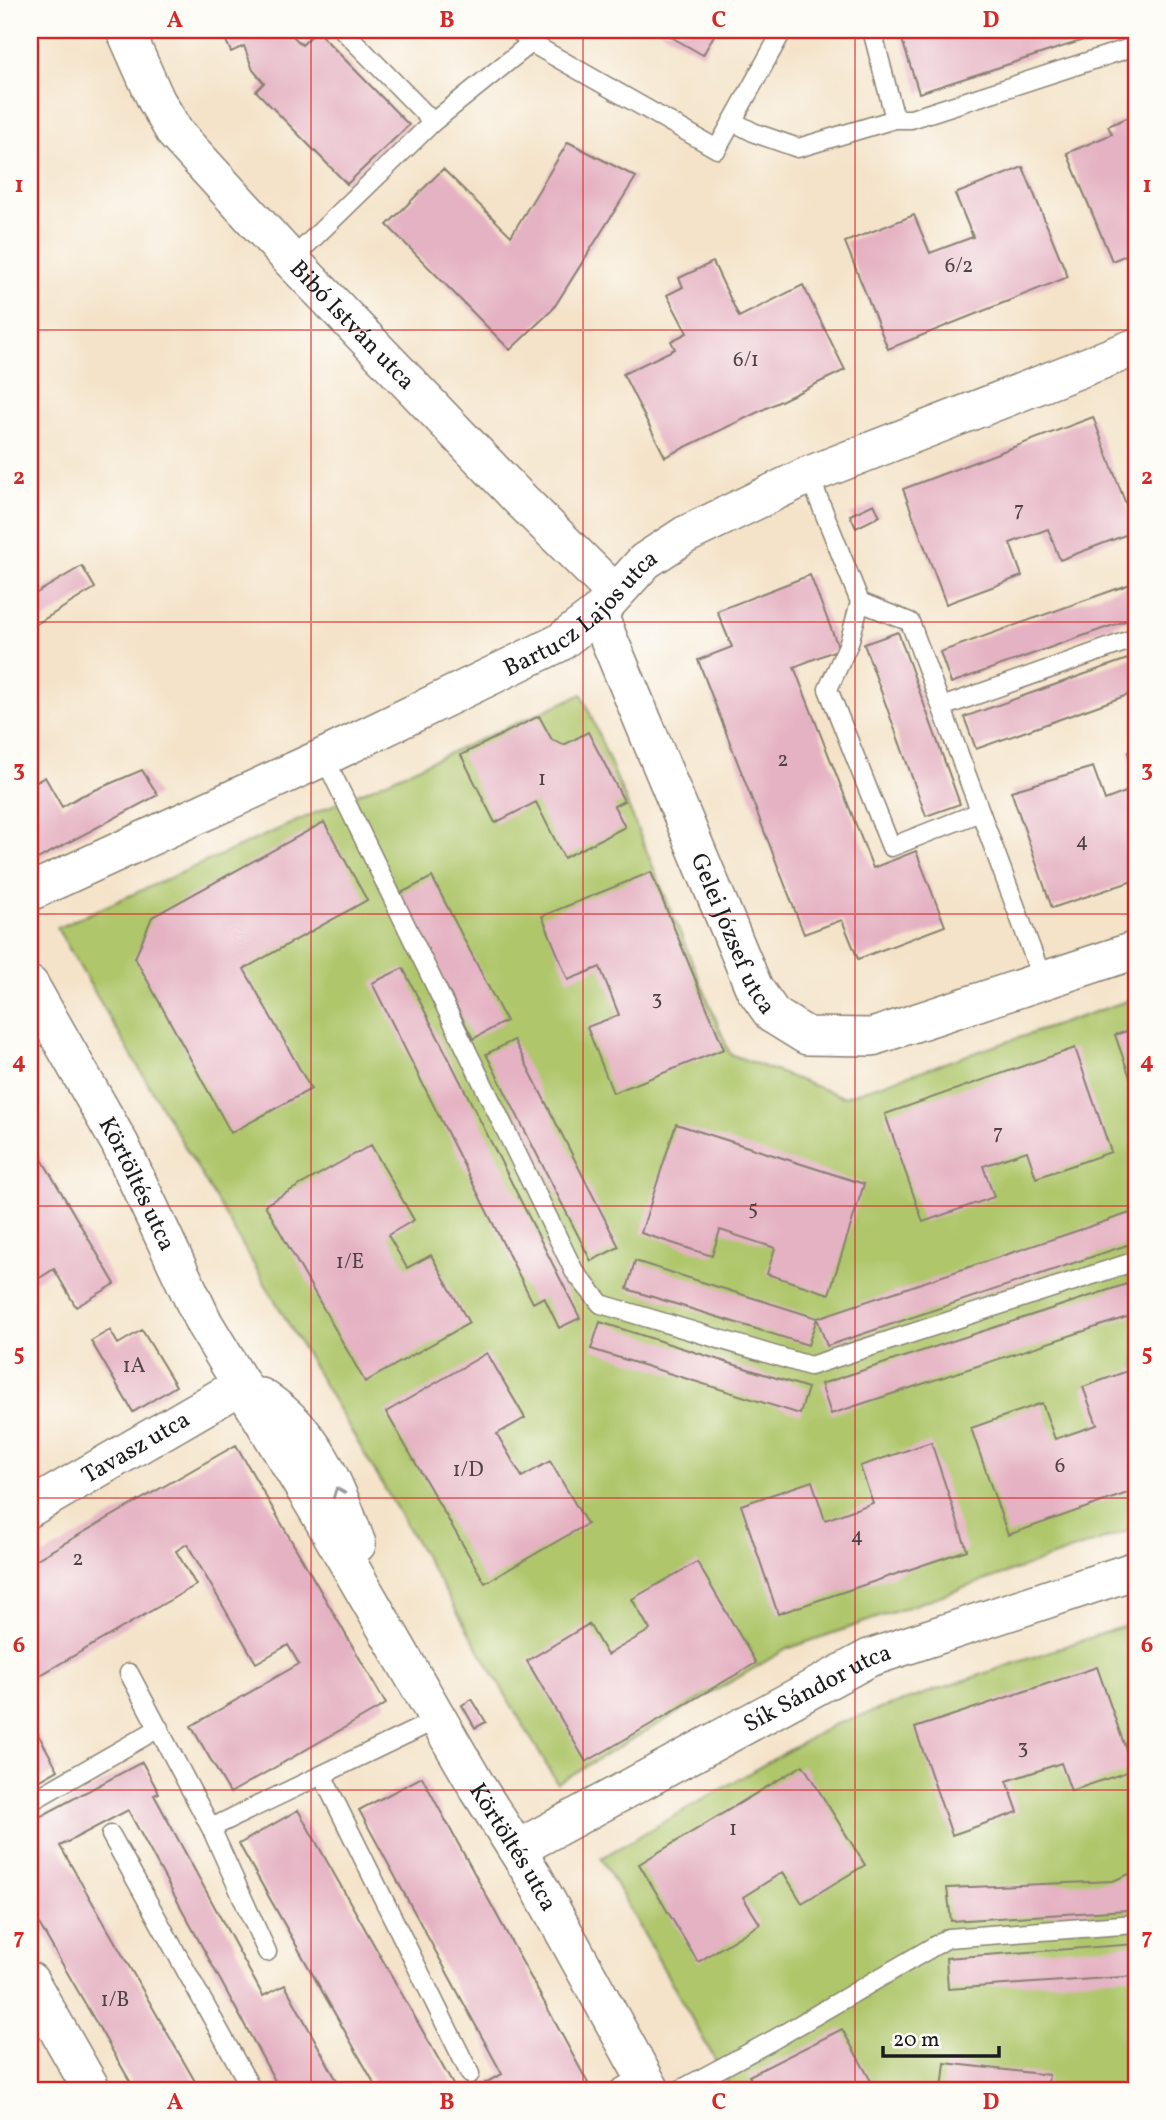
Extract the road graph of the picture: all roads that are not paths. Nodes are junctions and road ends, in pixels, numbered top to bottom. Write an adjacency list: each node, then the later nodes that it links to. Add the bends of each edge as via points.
1 (125, 30): 11 (street, Bibó István utca, via 175,133)
2 (342, 30): 10 (lane)
3 (517, 30): 6 (lane)
4 (783, 30): 9 (lane)
5 (873, 30): 8 (lane)
6 (536, 36): 9 (lane, via 717,149); 10 (lane)
7 (1136, 46): 8 (lane, via 911,119)
8 (895, 118): 9 (lane, via 798,148)
9 (732, 121)
10 (433, 122): 11 (lane)
11 (291, 260): 15 (street, Bibó István utca, via 518,497)
12 (1136, 347): 13 (street, Bartucz Lajos utca)
13 (809, 475): 14 (lane); 15 (street, Bartucz Lajos utca, via 685,535 645,561)
14 (860, 602): 17 (lane, via 910,622); 19 (lane, via 849,643 828,688 891,847)
15 (607, 603): 18 (street, Bartucz Lajos utca, via 559,643); 22 (street, Gelei József utca, via 754,988 773,1015 807,1036 873,1037)
16 (1136, 638): 17 (lane)
17 (942, 707): 19 (lane)
18 (324, 757): 20 (street, Bartucz Lajos utca); 24 (lane, via 574,1271 601,1304 810,1366)
19 (980, 812): 22 (lane)
20 (30, 892)
21 (1136, 950): 22 (street, Gelei József utca)
22 (1043, 981)
23 (30, 985): 25 (street, Körtöltés utca, via 120,1144 204,1323)
24 (1136, 1261)
25 (242, 1385): 26 (street, Tavasz utca); 29 (street, Körtöltés utca, via 285,1413 330,1474 358,1545 372,1604)
26 (30, 1508)
27 (1136, 1570): 35 (street, Sík Sándor utca, via 869,1658)
28 (129, 1673): 30 (lane)
29 (438, 1719): 31 (lane); 35 (street, Körtöltés utca)
30 (159, 1728): 32 (lane); 33 (lane)
31 (322, 1775): 33 (lane); 39 (lane)
32 (30, 1802)
33 (211, 1828): 37 (lane)
34 (111, 1835): 42 (lane)
35 (517, 1849): 40 (street, Körtöltés utca)
36 (1136, 1924): 43 (lane, via 948,1938)
37 (267, 1952)
38 (30, 1980): 41 (street)
39 (470, 2074)
40 (637, 2085)
41 (92, 2090)
42 (252, 2090)
43 (680, 2090)

